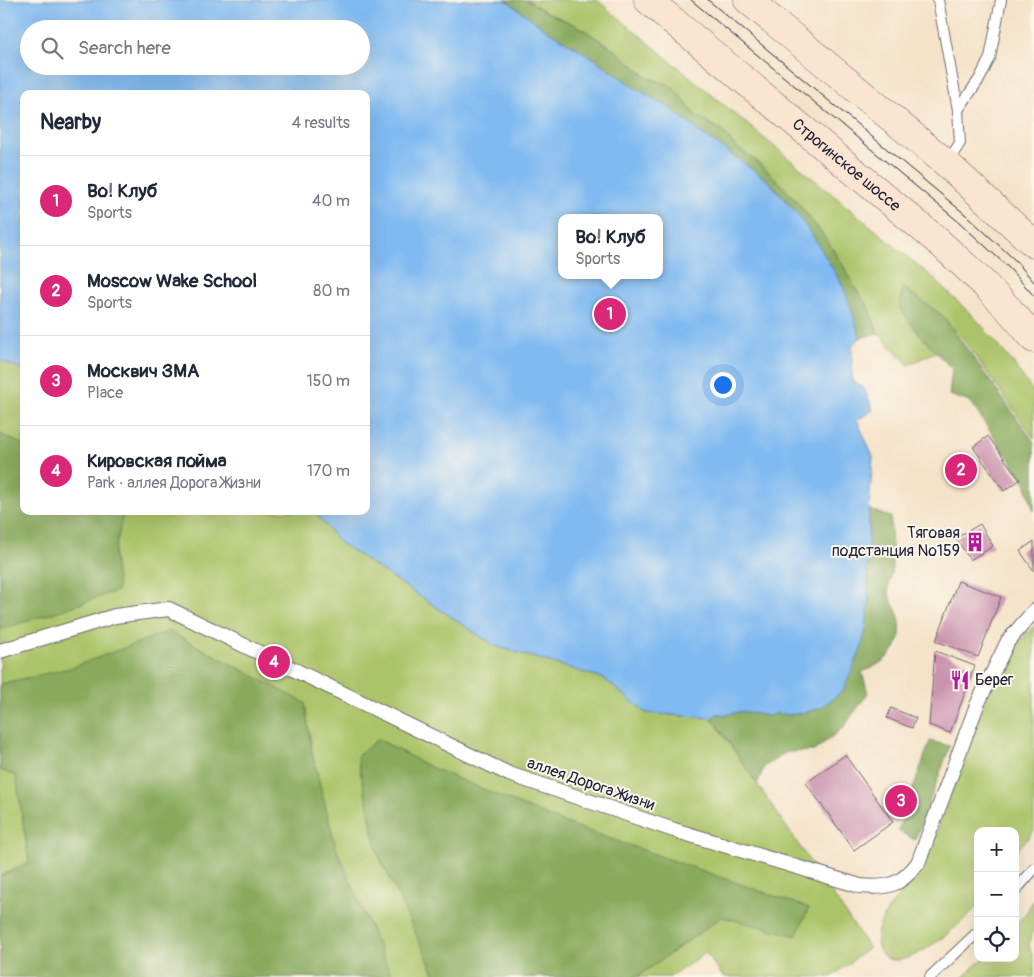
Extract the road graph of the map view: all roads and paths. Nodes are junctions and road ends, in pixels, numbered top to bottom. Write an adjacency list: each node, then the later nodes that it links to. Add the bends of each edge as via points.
1 (648, 0): 8 (main road, Строгинское шоссе, via 940,243 986,285)
2 (748, 0): 6 (main road)
3 (938, 0): 5 (lane)
4 (1001, 0): 5 (lane, via 990,58)
5 (958, 110): 6 (lane, via 960,144)
6 (946, 163): 7 (main road)
7 (1034, 244)
8 (1034, 339)
9 (1034, 611): 10 (street, аллея Дорога Жизни, via 1008,641 977,705 918,862 907,877 893,885 878,888 860,886 674,830 509,774 169,609 115,616)
10 (0, 651)
11 (1034, 869): 12 (lane)
12 (1019, 886)
13 (974, 936): 14 (lane)
14 (930, 977)

